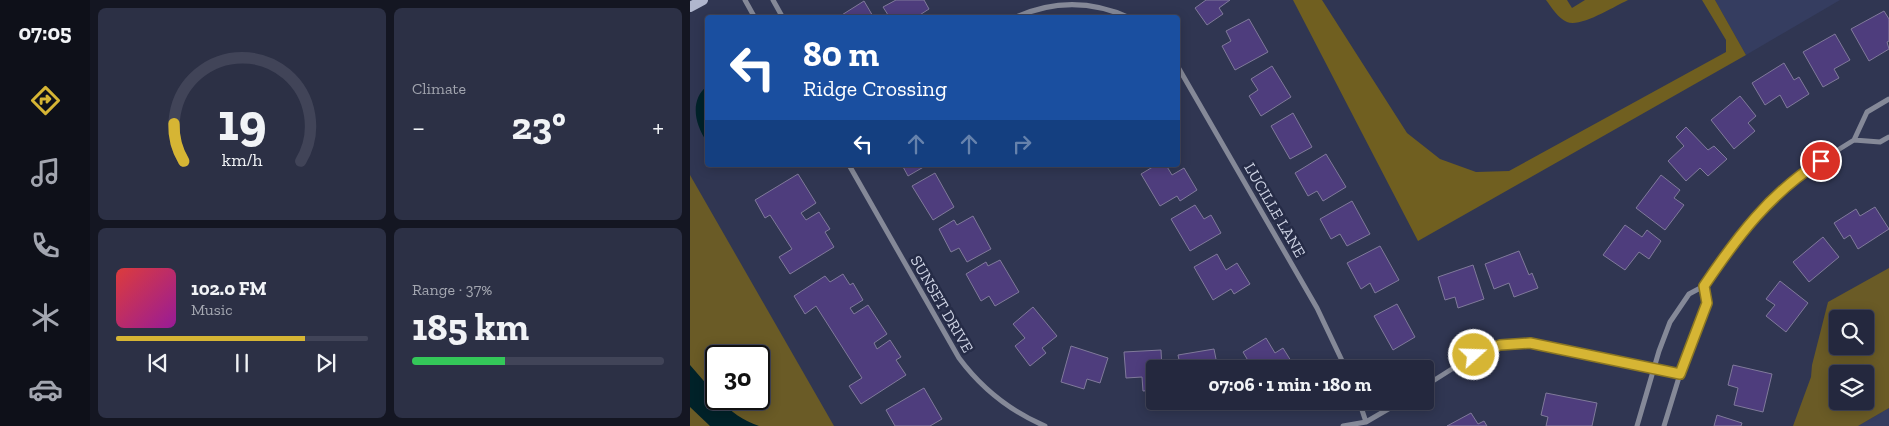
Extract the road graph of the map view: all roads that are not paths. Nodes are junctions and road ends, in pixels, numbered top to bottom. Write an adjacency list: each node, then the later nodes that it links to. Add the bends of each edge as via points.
1 (703, 0): 4 (main road)
2 (745, 0): 5 (street)
3 (774, 0): 6 (street)
4 (690, 7)
5 (753, 15)
6 (782, 15)
7 (1021, 15): 8 (street, via 1048,3 1068,2 1105,6)
8 (1124, 15)
9 (1180, 70): 15 (street, LUCILLE LANE, via 1317,308)
10 (1889, 98): 12 (street, via 1867,112)
11 (1889, 137): 12 (street, via 1880,142)
12 (1854, 140): 14 (street, via 1804,171 1768,202 1732,244)
13 (851, 167): 22 (street, SUNSET DRIVE, via 963,364 1004,404)
14 (1704, 286): 16 (street, via 1689,294 1670,322); 17 (street, via 1707,303)
15 (1342, 360)
16 (1654, 368): 17 (street); 18 (street, via 1544,345 1514,343 1474,355); 24 (street)
17 (1680, 374): 25 (street)
18 (1434, 380)
19 (1362, 410): 21 (street)
20 (1387, 410): 21 (street)
21 (1366, 422): 23 (street)
22 (1045, 426)
23 (1343, 426)
24 (1637, 426)
25 (1664, 426)

